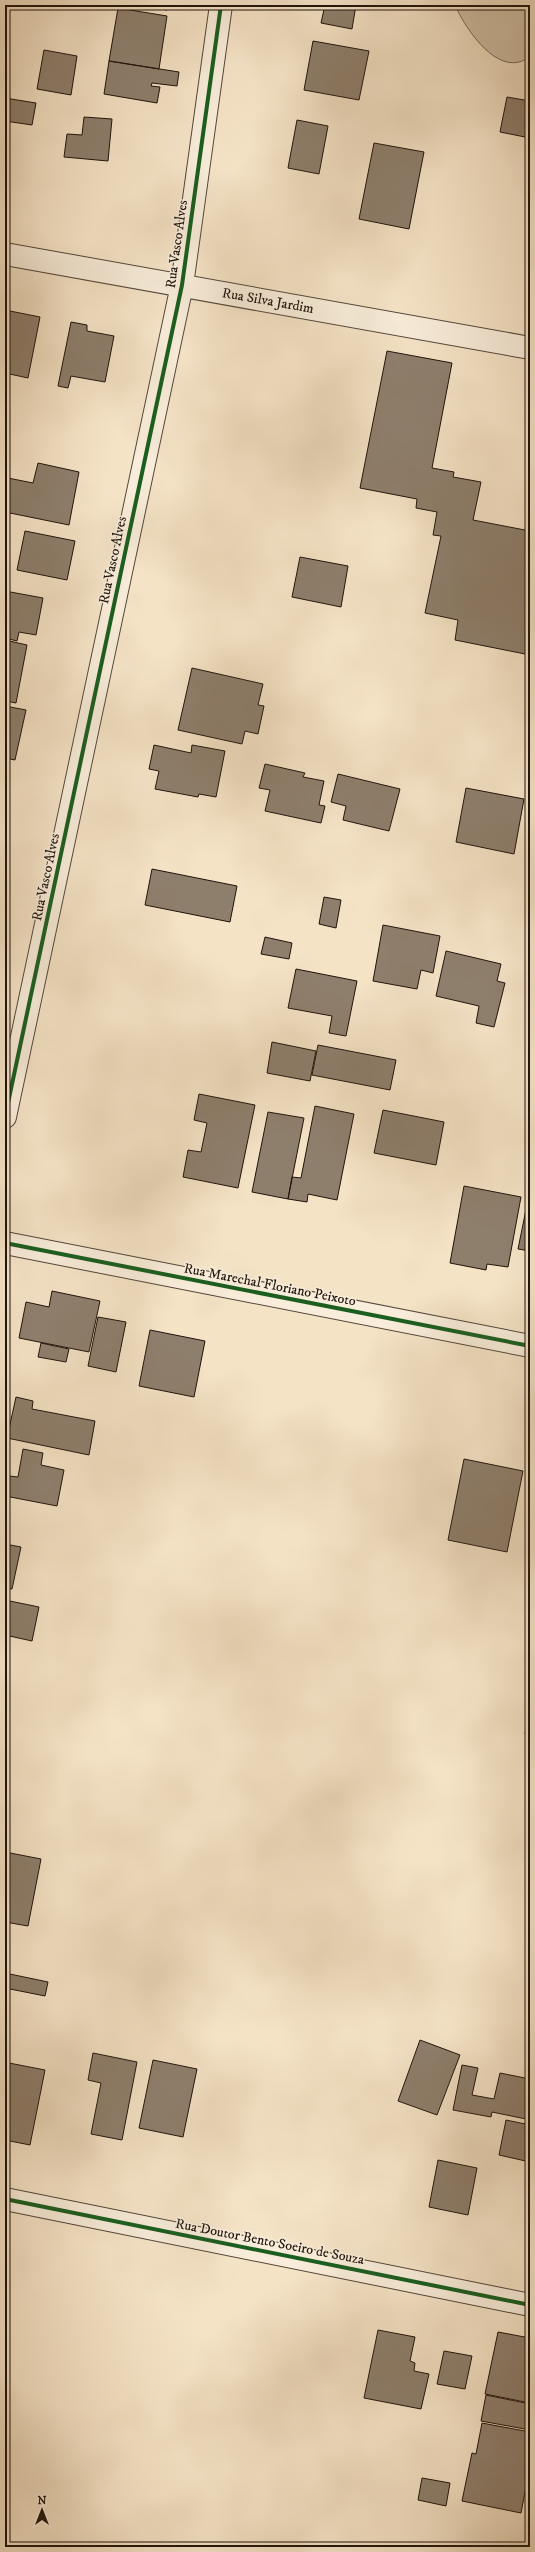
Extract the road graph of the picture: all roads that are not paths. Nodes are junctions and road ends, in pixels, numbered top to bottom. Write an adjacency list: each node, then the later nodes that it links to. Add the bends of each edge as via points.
1 (221, 5): 3 (street, Rua Vasco Alves)
2 (5, 254): 3 (street, Rua Silva Jardim)
3 (182, 285): 4 (street, Rua Silva Jardim); 5 (street, Rua Vasco Alves)
4 (530, 348)
5 (5, 1117)
6 (5, 1243): 7 (street, Rua Marechal Floriano Peixoto)
7 (530, 1346)
8 (5, 2199): 9 (street, Rua Doutor Bento Soeiro de Souza)
9 (530, 2305)

